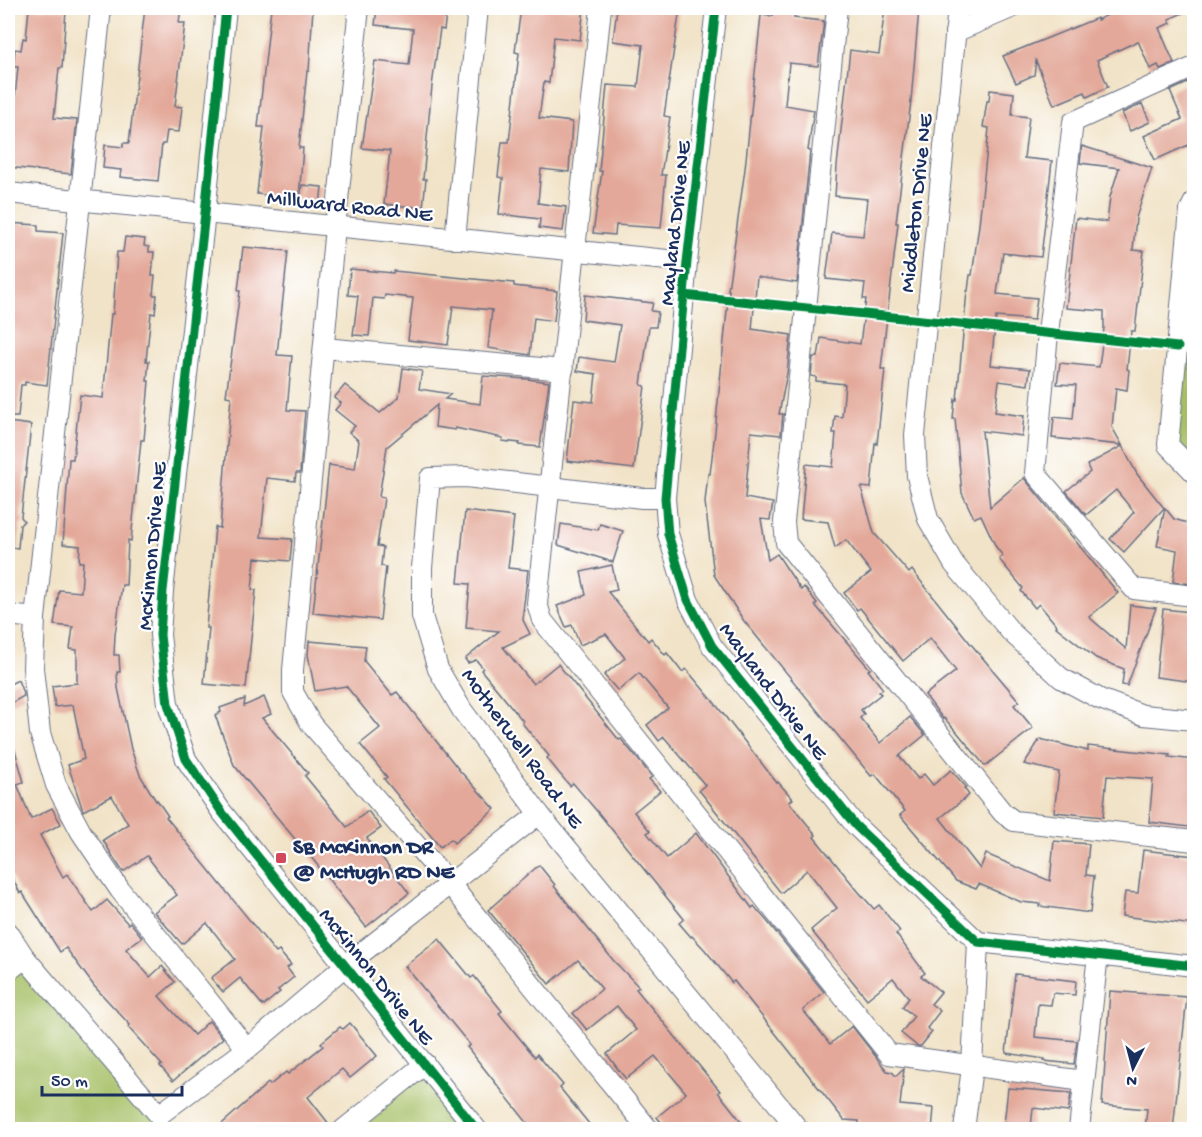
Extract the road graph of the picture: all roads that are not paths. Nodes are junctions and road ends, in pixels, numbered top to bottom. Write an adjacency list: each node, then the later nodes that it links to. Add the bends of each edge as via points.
1 (101, 8): 13 (street)
2 (226, 8): 15 (street, McKinnon Drive NE)
3 (359, 8): 16 (street)
4 (478, 8): 17 (street)
5 (601, 8): 18 (street)
6 (716, 8): 19 (street, Mayland Drive NE)
7 (837, 8): 30 (street, via 784,522 786,543 1003,813 1014,821)
8 (958, 8): 10 (street, Middleton Drive NE)
9 (1011, 8): 10 (street)
10 (955, 32): 28 (street, Middleton Drive NE, via 915,435 917,476 928,519 954,564 1011,632 1060,678 1143,715)
11 (1194, 67): 25 (street, via 1073,122 1035,473 1134,589)
12 (8, 193): 13 (street, Millward Road NE)
13 (81, 201): 15 (street, Millward Road NE); 27 (street)
14 (1194, 202): 22 (street, via 1190,210 1168,445)
15 (205, 213): 16 (street, Millward Road NE); 36 (street, McKinnon Drive NE, via 163,591 160,635 168,704 186,759 221,811)
16 (335, 227): 17 (street, Millward Road NE); 20 (street)
17 (455, 239): 18 (street, Millward Road NE)
18 (576, 251): 19 (street, Millward Road NE); 21 (street)
19 (687, 262): 24 (street, Mayland Drive NE)
20 (324, 348): 21 (street); 31 (street, via 292,669 293,692 311,724)
21 (562, 370): 23 (street)
22 (1194, 472)
23 (550, 488): 24 (street, Motherwell Road NE); 29 (street, Motherwell Road NE, via 466,477 430,478 422,568 422,616 438,669 462,710); 41 (street, via 537,603 542,620 889,1054)
24 (665, 498): 33 (street, Mayland Drive NE, via 668,534 688,600 712,646 856,826)
25 (1194, 596)
26 (8, 615): 27 (street)
27 (35, 618): 39 (street, via 33,668 40,733 56,786 120,890)
28 (1194, 720)
29 (539, 814): 31 (street); 47 (street, Motherwell Road NE)
30 (1194, 841)
31 (450, 884): 36 (street); 46 (street)
32 (8, 932): 35 (street)
33 (978, 942): 34 (street); 41 (street)
34 (1098, 954): 37 (street); 42 (street)
35 (25, 958): 38 (street); 43 (street)
36 (345, 966): 39 (street); 40 (street, McKinnon Drive NE)
37 (1194, 966)
38 (8, 971)
39 (247, 1049): 43 (street)
40 (425, 1064): 44 (street); 45 (street, McKinnon Drive NE)
41 (972, 1067): 42 (street); 48 (street)
42 (1083, 1081): 49 (street)
43 (160, 1122)
44 (343, 1130)
45 (477, 1130)
46 (649, 1130)
47 (799, 1130)
48 (964, 1130)
49 (1079, 1130)

